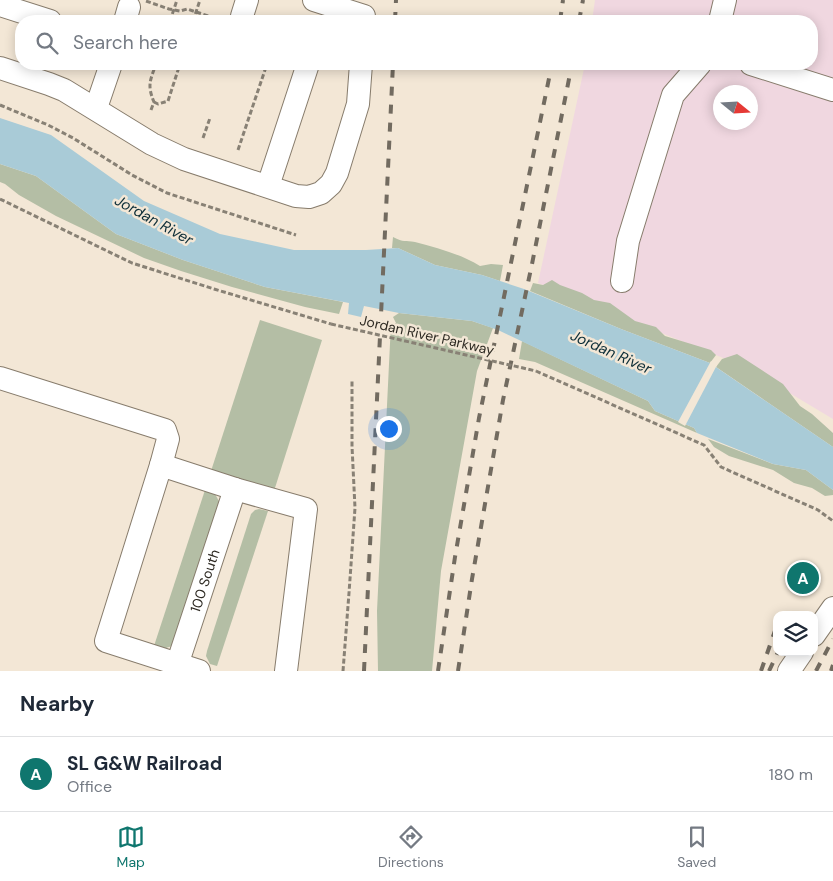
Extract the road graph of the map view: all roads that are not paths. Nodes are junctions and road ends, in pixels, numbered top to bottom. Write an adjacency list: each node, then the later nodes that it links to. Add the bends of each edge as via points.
1 (314, 0): 4 (street)
2 (725, 0): 6 (street)
3 (0, 5): 5 (street)
4 (364, 12)
5 (31, 15)
6 (721, 15)
7 (0, 68): 14 (street, via 64,90)
8 (109, 70): 14 (street)
9 (306, 70): 15 (street)
10 (361, 70): 15 (street, via 358,104 331,184 321,193 309,197)
11 (695, 70): 16 (street, via 673,95 628,241)
12 (770, 70): 13 (street)
13 (833, 90)
14 (96, 108): 15 (street, via 152,144 184,159)
15 (268, 186)
16 (622, 281)
17 (0, 378): 18 (street, via 165,430 168,439)
18 (161, 466): 19 (street); 23 (street, via 106,641)
19 (235, 490): 23 (street, 100 South); 25 (street, via 306,509)
20 (833, 608): 21 (street)
21 (818, 629)
22 (799, 656): 26 (street)
23 (176, 668): 24 (street)
24 (198, 671)
25 (286, 671)
26 (789, 671)

